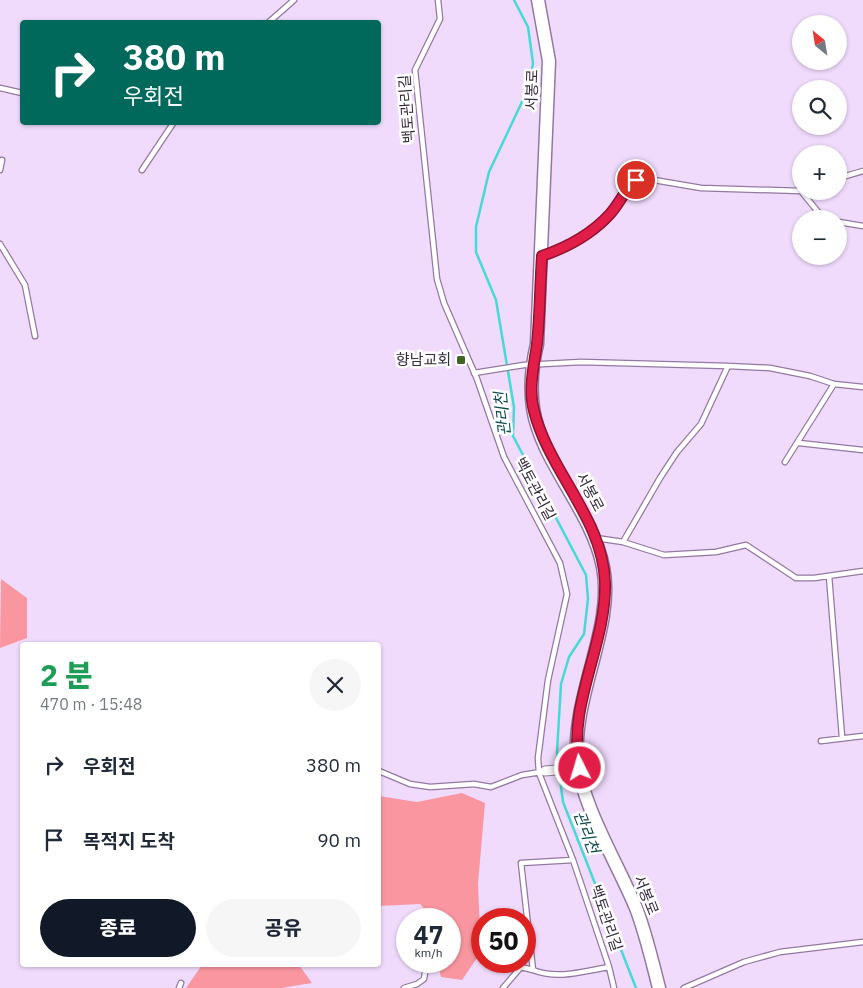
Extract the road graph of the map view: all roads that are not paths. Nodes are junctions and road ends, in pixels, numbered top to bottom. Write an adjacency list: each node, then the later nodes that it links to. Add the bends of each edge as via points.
1 (294, 0): 4 (lane)
2 (438, 0): 23 (lane, 백토관리길, via 440,18 415,70 415,79 437,279 444,304)
3 (538, 0): 19 (main road, 서봉로, via 549,61)
4 (271, 20)
5 (0, 88): 6 (lane)
6 (20, 93)
7 (172, 125): 10 (lane)
8 (2, 160): 9 (lane)
9 (0, 170)
10 (142, 170)
11 (863, 171): 12 (lane)
12 (847, 176)
13 (792, 191): 19 (lane, via 701,188 636,180 611,213 591,232)
14 (808, 200): 15 (lane)
15 (817, 210)
16 (847, 223): 17 (lane)
17 (863, 226)
18 (0, 244): 20 (lane, via 25,285)
19 (542, 256): 21 (main road, 서봉로, via 537,344)
20 (35, 336)
21 (528, 364): 22 (lane, via 581,362); 23 (lane); 29 (main road, 서봉로, via 534,410 541,432)
22 (728, 366): 24 (lane, via 770,368); 30 (lane, via 701,424 677,452)
23 (474, 372): 38 (lane, 백토관리길, via 504,457 560,563 567,594 548,680 538,758)
24 (834, 384): 25 (lane); 26 (lane)
25 (863, 387)
26 (799, 443): 27 (lane); 28 (lane)
27 (863, 450)
28 (785, 462)
29 (596, 538): 30 (lane); 36 (main road, 서봉로, via 605,583 600,628 578,724 577,758)
30 (623, 542): 32 (lane, via 664,555 716,552 746,545 796,578)
31 (863, 571): 32 (lane)
32 (829, 576): 34 (lane)
33 (863, 736): 34 (lane)
34 (842, 737): 35 (lane)
35 (821, 741)
36 (580, 768): 38 (street); 49 (main road, 서봉로, via 589,803 636,909)
37 (381, 772): 38 (lane, via 410,784 430,787 474,784 491,787 522,775)
38 (542, 772): 39 (lane, 백토관리길)
39 (573, 860): 40 (lane, via 521,863); 42 (lane, 백토관리길)
40 (526, 908)
41 (863, 942): 50 (lane, via 780,952 744,962)
42 (610, 967): 43 (lane, via 557,976); 48 (lane, 백토관리길)
43 (536, 971)
44 (425, 973): 46 (lane, via 424,979 417,984)
45 (513, 973): 47 (lane)
46 (404, 988)
47 (502, 988)
48 (614, 988)
49 (659, 988)
50 (684, 988)

